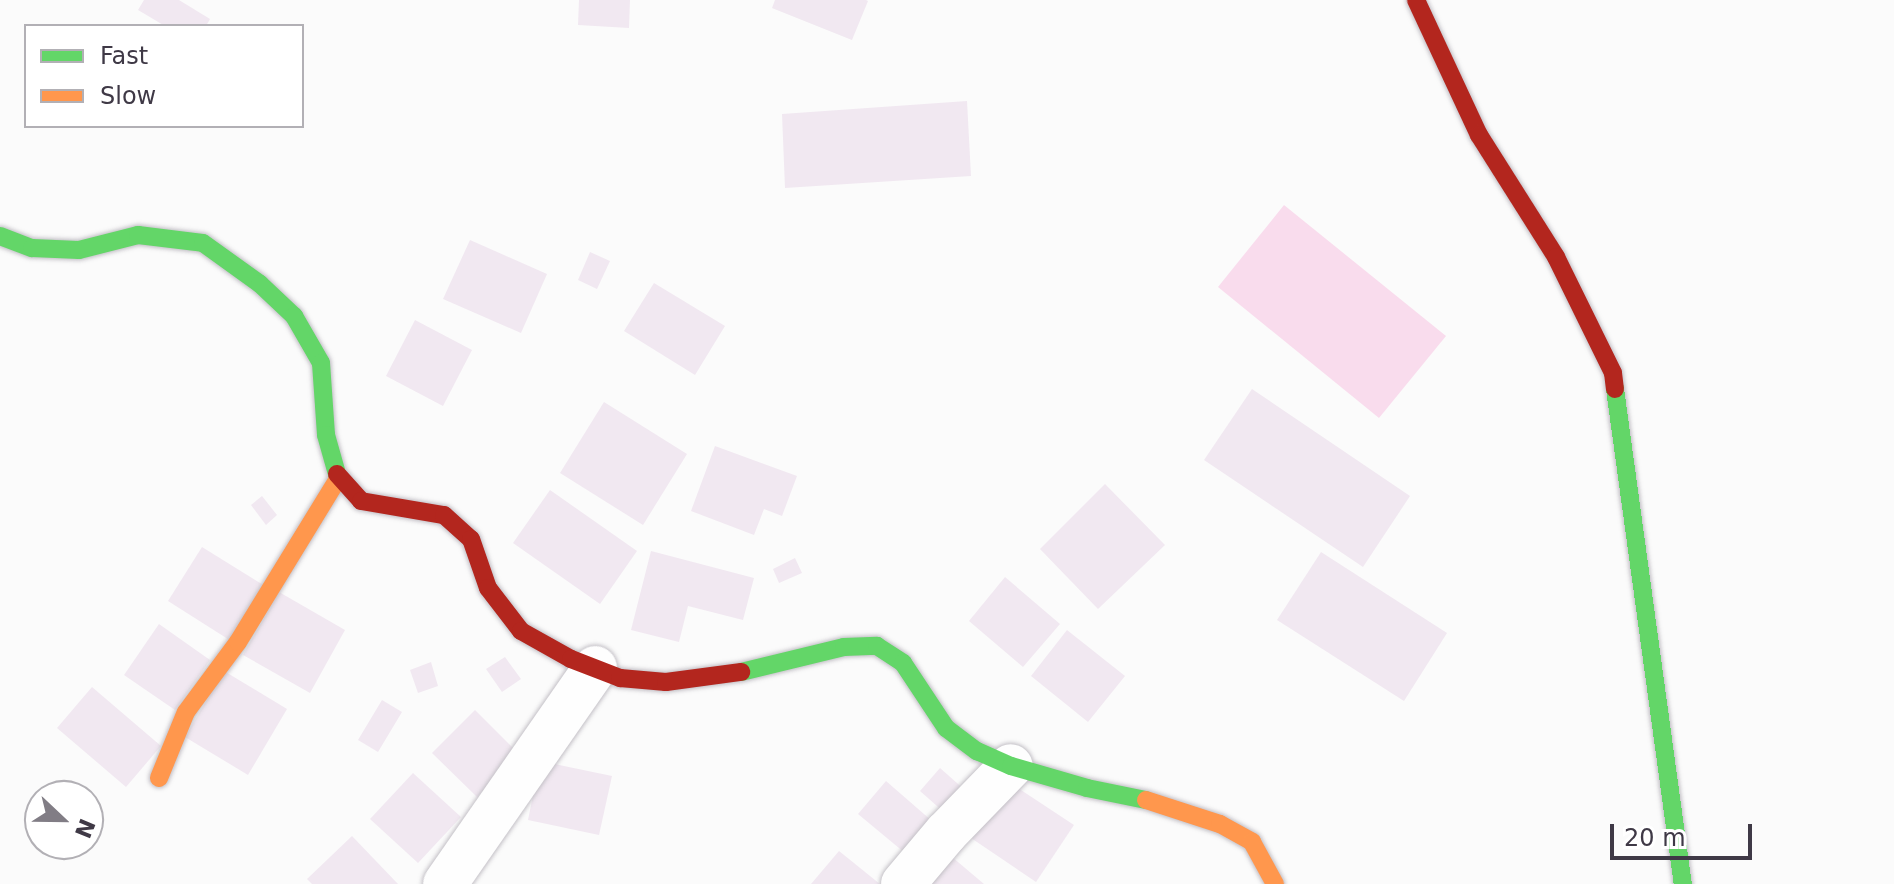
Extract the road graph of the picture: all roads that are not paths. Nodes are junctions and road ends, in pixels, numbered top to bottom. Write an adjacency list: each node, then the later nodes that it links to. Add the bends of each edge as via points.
1 (1416, 0): 10 (street, via 1479,135 1556,257 1613,373)
2 (0, 236): 3 (street, via 32,248 79,250 138,235 203,243 294,316 321,363 326,435)
3 (338, 479): 4 (street, via 361,501 444,515 471,539 488,588 521,631); 6 (street, via 238,642 186,712)
4 (595, 668): 5 (street, via 620,678 666,682 720,677 844,647 877,646 903,663 946,728 977,751); 7 (street)
5 (1011, 766): 8 (street); 9 (street, via 1164,803 1220,824 1252,842)
6 (159, 778)
7 (445, 884)
8 (903, 884)
9 (1275, 884)
10 (1683, 884)

